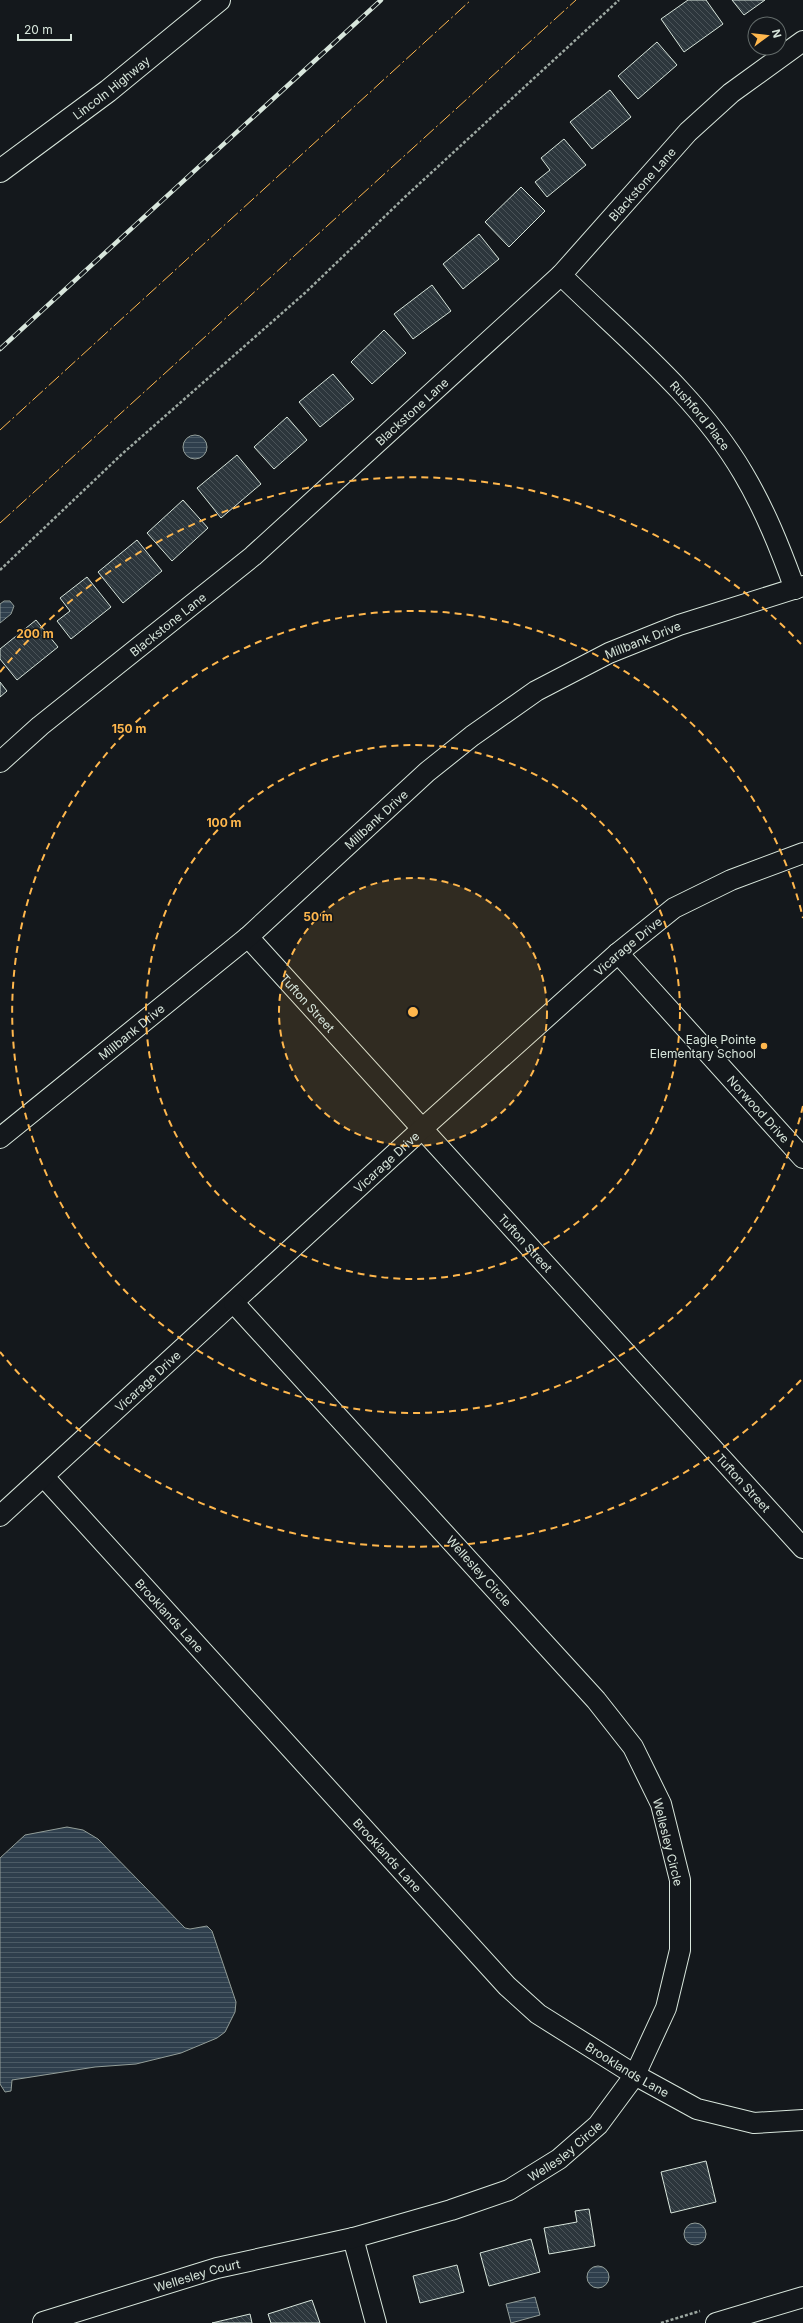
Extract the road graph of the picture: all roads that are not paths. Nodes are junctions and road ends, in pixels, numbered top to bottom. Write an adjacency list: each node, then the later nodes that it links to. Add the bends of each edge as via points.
1 (219, 0): 3 (main road, Lincoln Highway, via 108,91)
2 (803, 41): 4 (street, Blackstone Lane, via 731,93 688,132)
3 (0, 171)
4 (561, 275): 5 (street, Rushford Place, via 669,380 711,426 743,472 769,520); 6 (street, Blackstone Lane, via 253,556 40,726)
5 (799, 587): 8 (street, Millbank Drive, via 679,625 609,653 536,691 472,736 427,772)
6 (0, 762)
7 (803, 853): 9 (street, Vicarage Drive, via 731,880 674,908)
8 (248, 937): 10 (street, Tufton Street); 11 (street, Millbank Drive)
9 (618, 953): 10 (street, Vicarage Drive); 12 (street, Norwood Drive)
10 (423, 1128): 13 (street, Vicarage Drive); 16 (street, Tufton Street)
11 (0, 1138)
12 (803, 1158)
13 (234, 1303): 14 (street, Vicarage Drive); 17 (street, Wellesley Circle, via 596,1700 633,1747 661,1804 680,1880 678,1957 666,2008)
14 (44, 1477): 15 (street, Vicarage Drive); 17 (street, Brooklands Lane, via 507,1986 538,2014)
15 (0, 1516)
16 (803, 1548)
17 (635, 2075): 18 (street, Brooklands Lane, via 697,2110 754,2123); 19 (street, Wellesley Circle, via 598,2125 558,2159 509,2190 451,2210)
18 (803, 2120)
19 (353, 2238): 21 (street, Wellesley Court, via 217,2268); 22 (street)
20 (803, 2297): 23 (street)
21 (42, 2322)
22 (376, 2323)
23 (716, 2323)

